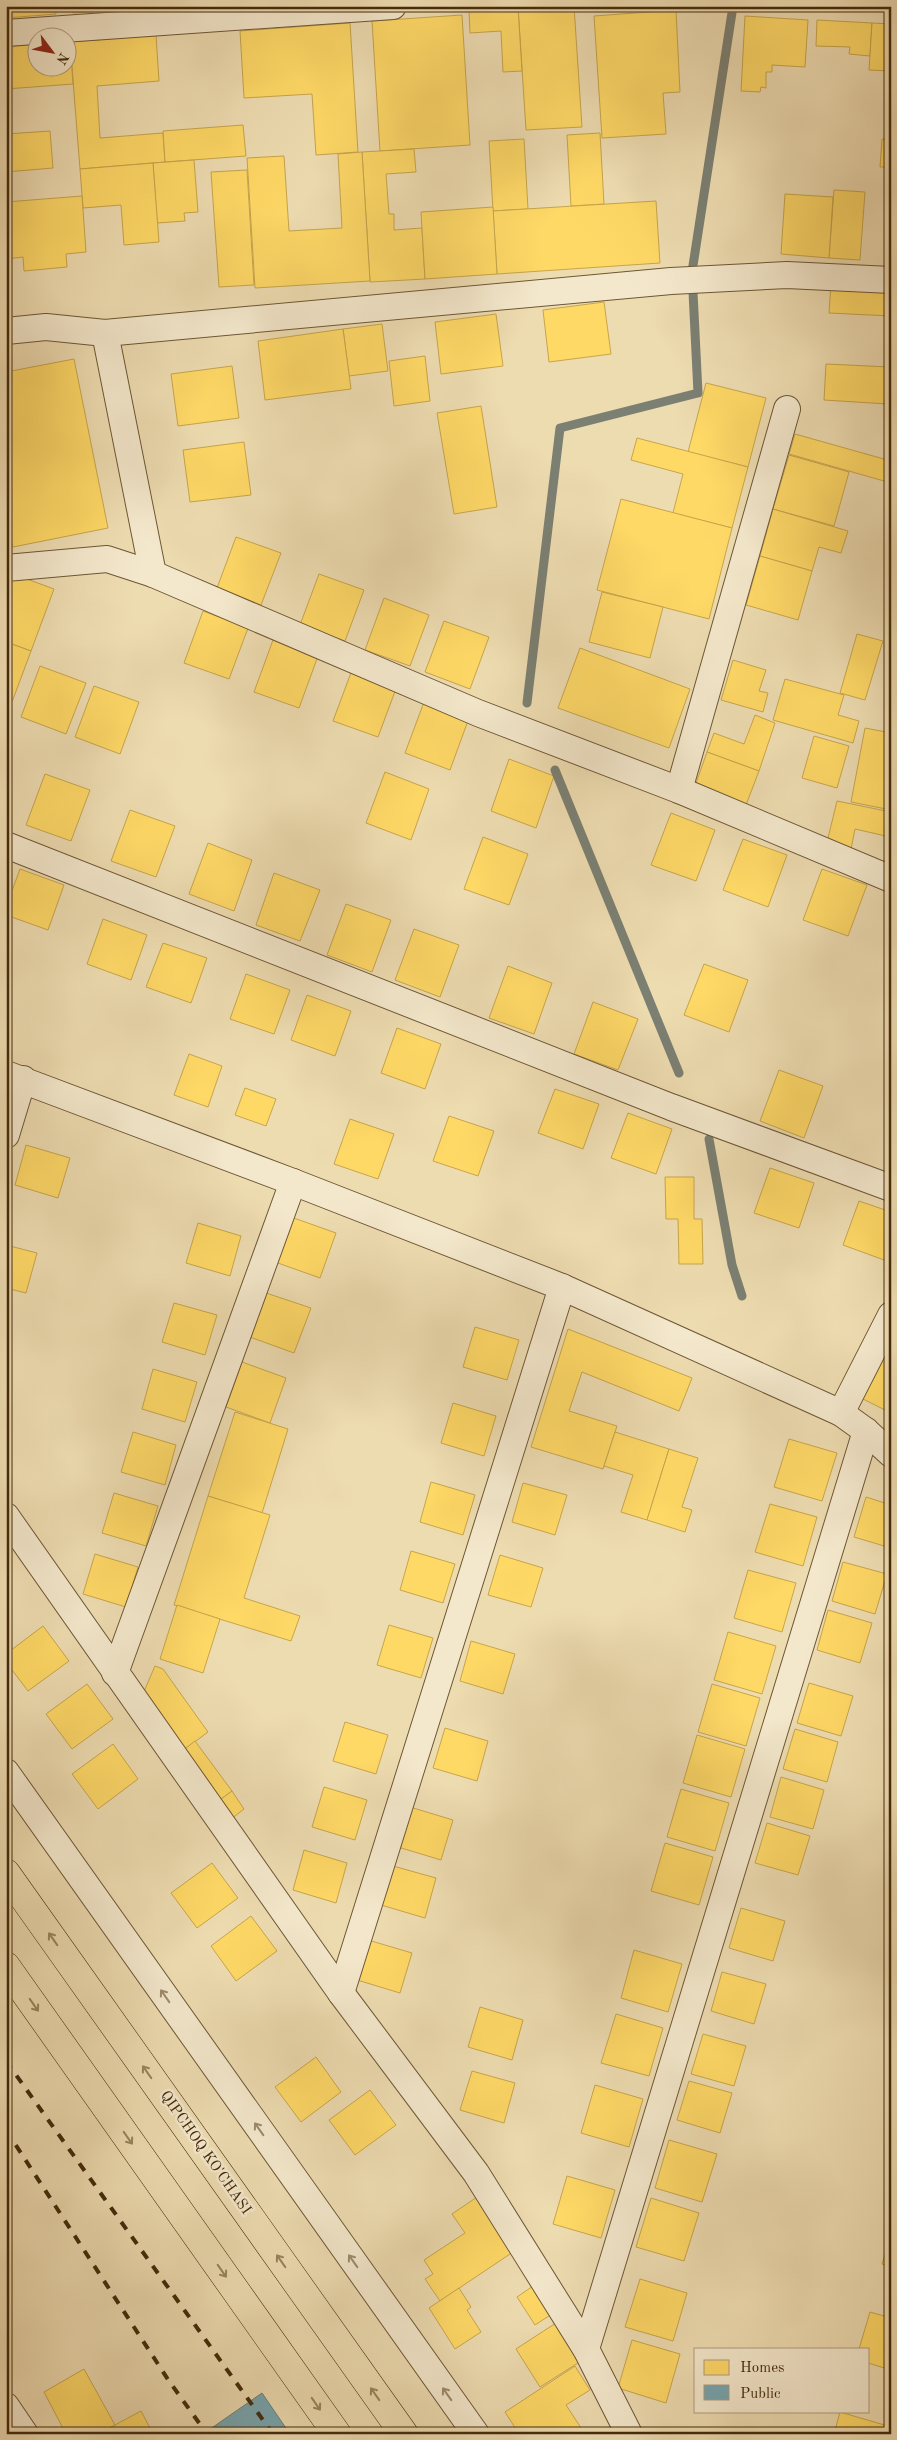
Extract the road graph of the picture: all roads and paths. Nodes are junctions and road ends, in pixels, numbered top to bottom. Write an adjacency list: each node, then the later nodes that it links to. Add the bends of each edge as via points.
1 (393, 6): 2 (street)
2 (6, 32)
3 (891, 280): 5 (street, via 787,275 693,280)
4 (6, 331): 5 (street, via 46,327)
5 (105, 333): 8 (street)
6 (786, 409): 9 (street)
7 (6, 568): 8 (street, via 107,559)
8 (153, 574): 9 (street, via 478,713)
9 (679, 790): 11 (street)
10 (6, 845): 15 (street, via 671,1107)
11 (891, 879)
12 (15, 1077): 13 (street); 14 (street)
13 (6, 1135)
14 (293, 1182): 16 (street); 22 (street)
15 (891, 1188)
16 (562, 1287): 18 (street); 26 (street)
17 (891, 1315): 18 (street)
18 (841, 1413): 19 (street)
19 (866, 1431): 20 (street); 27 (street)
20 (891, 1454)
21 (6, 1516): 22 (street)
22 (115, 1673): 26 (street)
23 (6, 1772): 32 (street, one-way to 23)
24 (6, 1873): 31 (main road, QIPCHOQ KO'CHASI, one-way to 24)
25 (6, 1966): 30 (main road, one-way to 30)
26 (341, 1993): 27 (street, via 476,2172)
27 (586, 2349): 33 (street)
28 (6, 2406): 29 (street)
29 (25, 2434)
30 (337, 2434)
31 (404, 2434)
32 (476, 2434)
33 (628, 2434)

